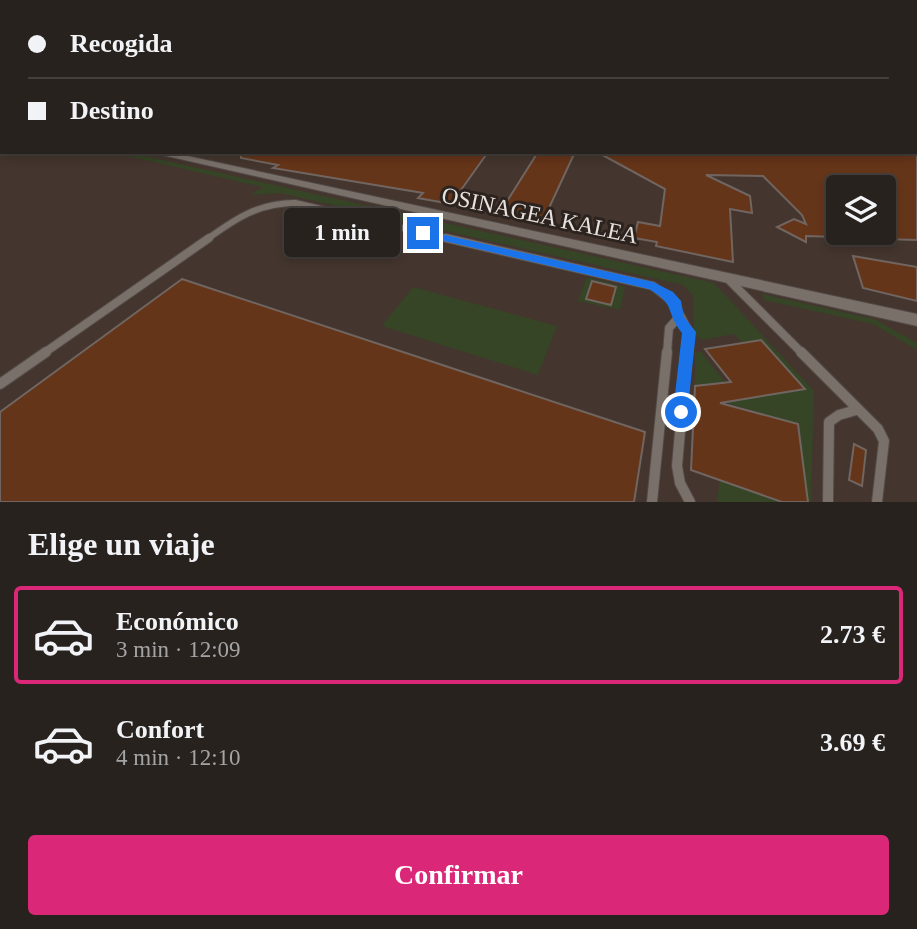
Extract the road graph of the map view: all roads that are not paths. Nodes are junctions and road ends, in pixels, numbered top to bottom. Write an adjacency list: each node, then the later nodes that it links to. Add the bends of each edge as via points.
1 (163, 154): 2 (street, OSINAGEA KALEA)
2 (726, 278): 4 (street, OSINAGEA KALEA); 6 (lane)
3 (678, 318): 5 (lane, via 669,295 653,286 295,203 275,203 247,212); 7 (lane, via 670,327); 8 (lane, via 689,332 677,466)
4 (917, 320)
5 (0, 384)
6 (856, 410): 9 (lane, via 829,422); 10 (lane, via 878,429 884,441)
7 (652, 502)
8 (690, 502)
9 (828, 502)
10 (877, 502)

